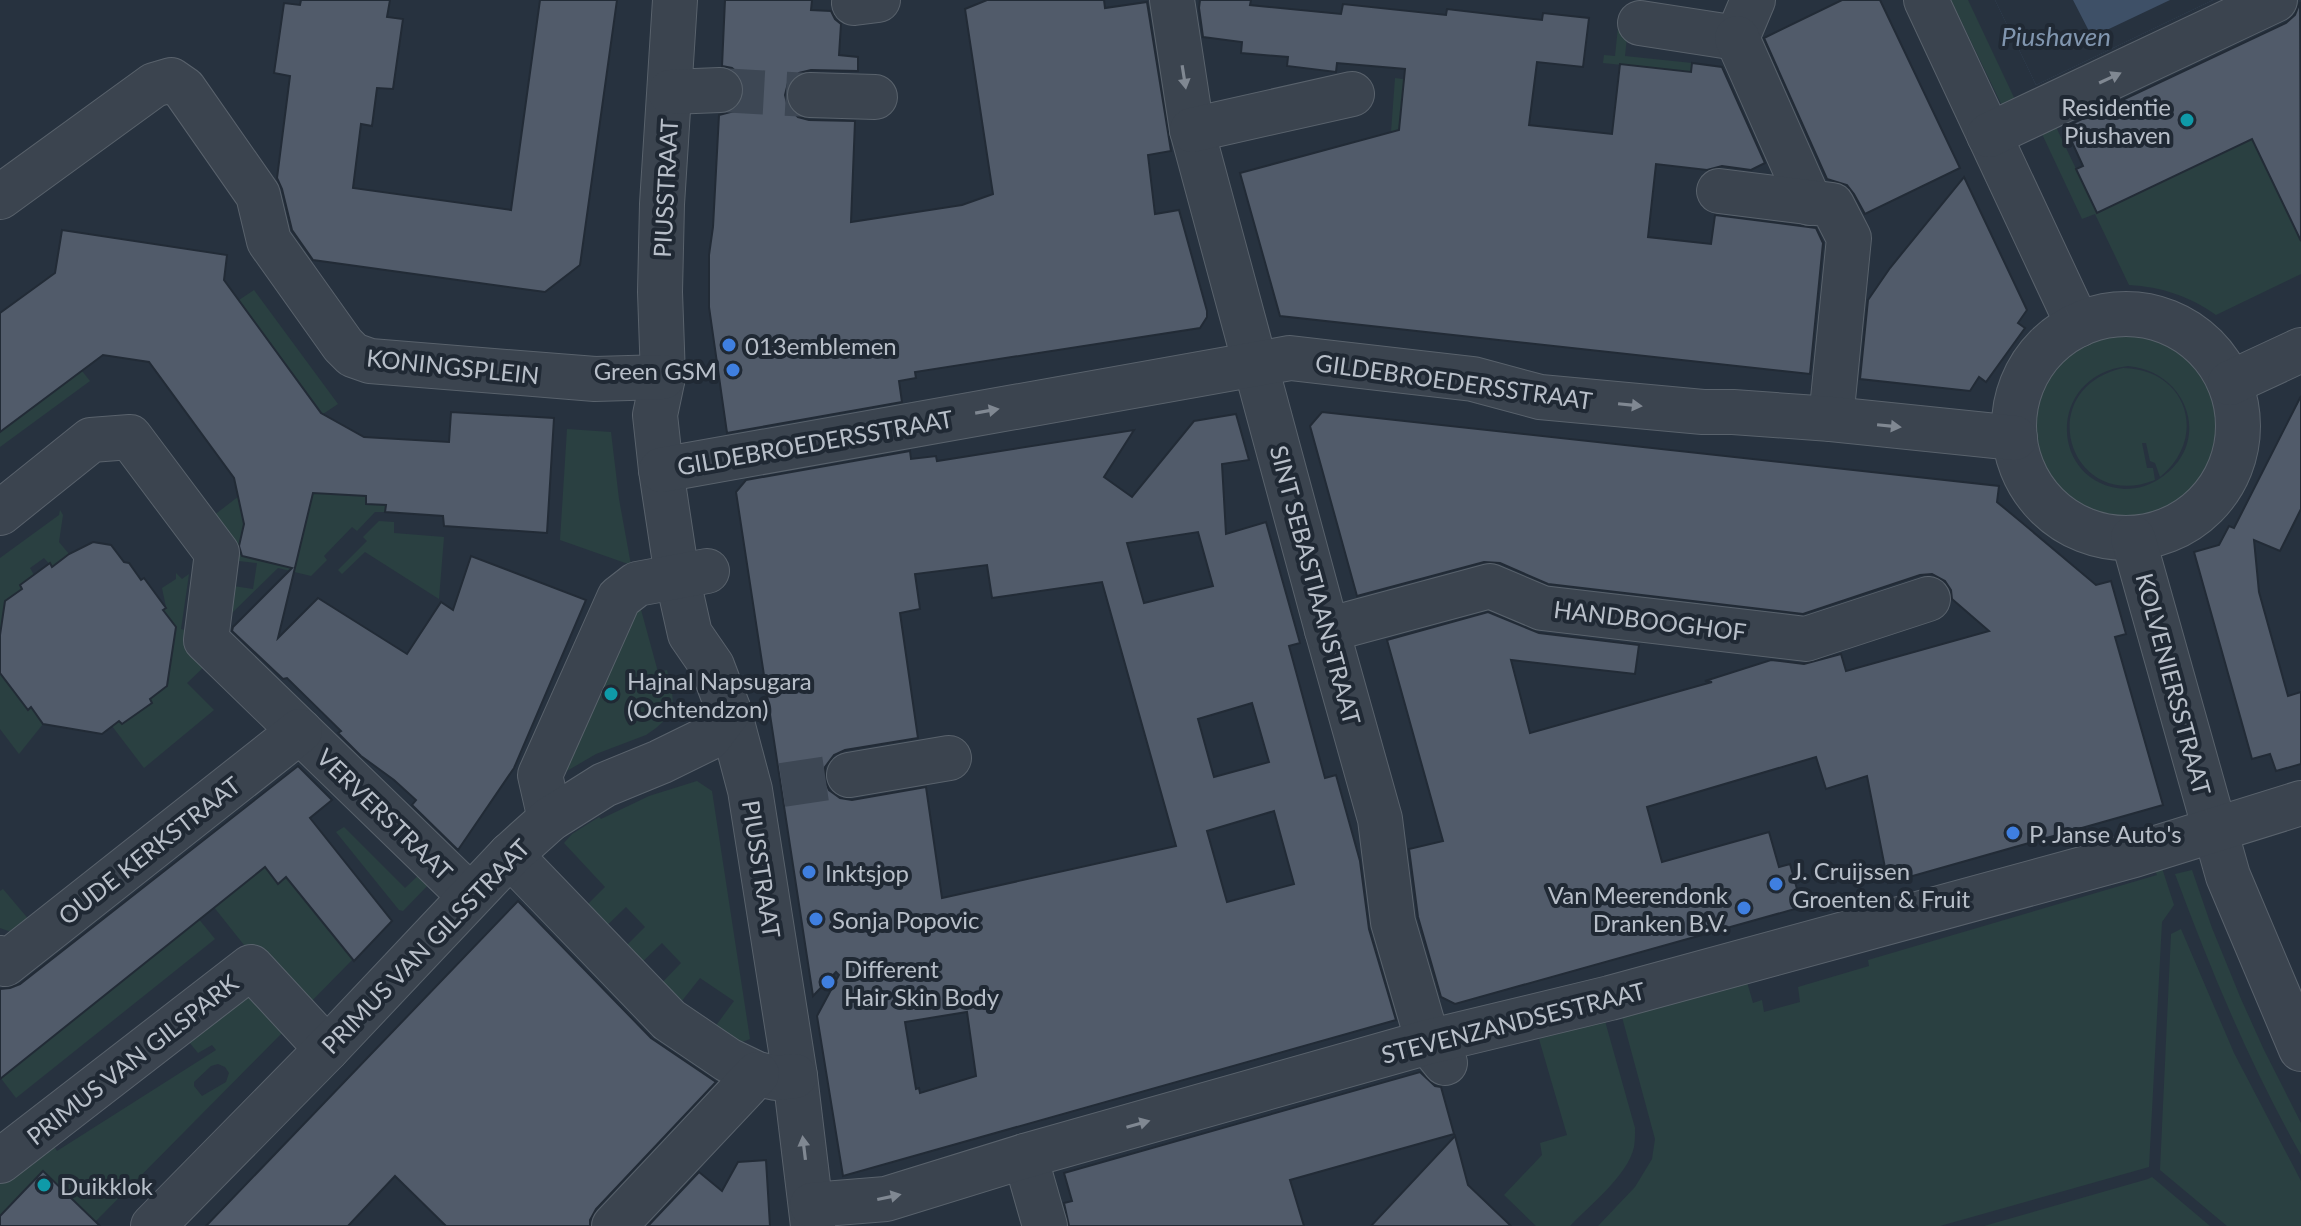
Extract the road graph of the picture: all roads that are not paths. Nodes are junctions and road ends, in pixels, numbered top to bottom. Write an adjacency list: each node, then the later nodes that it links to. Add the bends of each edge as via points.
1 (675, 0): 8 (street, PIUSSTRAAT)
2 (1172, 0): 12 (street, SINT SEBASTIAANSTRAAT, one-way to 12)
3 (1926, 0): 13 (street)
4 (2275, 0): 13 (street, one-way to 4)
5 (1745, 19): 6 (street); 16 (street)
6 (1640, 23)
7 (720, 90): 8 (street)
8 (670, 92): 20 (street, PIUSSTRAAT, via 662,204)
9 (1352, 94): 12 (street)
10 (810, 95): 11 (street)
11 (875, 97)
12 (1192, 130): 19 (street, SINT SEBASTIAANSTRAAT)
13 (1989, 135): 17 (street)
14 (1719, 191): 16 (street)
15 (0, 197): 20 (street, KONINGSPLEIN, via 154,85 171,80 184,89 258,195 269,241 353,355 370,361 595,379)
16 (1810, 203): 22 (street, via 1832,205 1849,238)
17 (2078, 325): 21 (street, via 2122,313 2168,321 2195,336 2217,358); 23 (street, via 2049,344 2028,372 2016,404)
18 (2301, 350): 21 (street)
19 (1256, 364): 22 (street, GILDEBROEDERSSTRAAT, one-way to 22, via 1290,358 1473,379 1540,397); 24 (street, GILDEBROEDERSSTRAAT, one-way to 19); 29 (street, SINT SEBASTIAANSTRAAT)
20 (663, 377): 24 (street, PIUSSTRAAT, via 680,414)
21 (2230, 383): 26 (street, via 2239,430 2234,460 2220,488 2188,520)
22 (1831, 419): 23 (street, GILDEBROEDERSSTRAAT, one-way to 23)
23 (2015, 438): 26 (street, via 2023,471 2053,511 2081,529)
24 (675, 467): 27 (street, PIUSSTRAAT)
25 (0, 513): 31 (street, VERVERSTRAAT, via 91,440 130,437 217,553 206,640)
26 (2133, 538): 36 (street, KOLVENIERSSTRAAT)
27 (692, 573): 30 (street, PIUSSTRAAT, via 717,626 712,666); 35 (street, via 637,584 619,598 540,775)
28 (1928, 599): 29 (street, HANDBOOGHOF, via 1806,639 1542,608 1490,586)
29 (1327, 630): 42 (street, SINT SEBASTIAANSTRAAT, via 1380,819 1393,922)
30 (729, 711): 35 (street, PRIMUS VAN GILSSTRAAT, via 709,738 604,785); 43 (street, PIUSSTRAAT, via 766,788)
31 (300, 731): 38 (street, VERVERSTRAAT); 39 (street, OUDE KERKSTRAAT)
32 (949, 758): 33 (street)
33 (849, 775)
34 (2301, 803): 36 (street, STEVENZANDSESTRAAT)
35 (550, 819): 37 (street, PRIMUS VAN GILSSTRAAT)
36 (2214, 830): 41 (street, KOLVENIERSSTRAAT); 42 (street, STEVENZANDSESTRAAT, via 1610,998)
37 (510, 855): 38 (street, PRIMUS VAN GILSSTRAAT); 43 (street, via 669,1020 728,1060)
38 (470, 896): 40 (street, PRIMUS VAN GILSSTRAAT)
39 (2, 963)
40 (327, 1049): 45 (street, PRIMUS VAN GILSPARK, via 251,967); 47 (street, PRIMUS VAN GILSSTRAAT)
41 (2301, 1049)
42 (1438, 1054): 44 (street, STEVENZANDSESTRAAT, one-way to 42)
43 (776, 1075): 46 (street, PIUSSTRAAT, one-way to 43); 48 (street)
44 (1025, 1156): 46 (street, STEVENZANDSESTRAAT, one-way to 44); 49 (street)
45 (0, 1161)
46 (812, 1216)
47 (153, 1226)
48 (614, 1226)
49 (1045, 1226)

